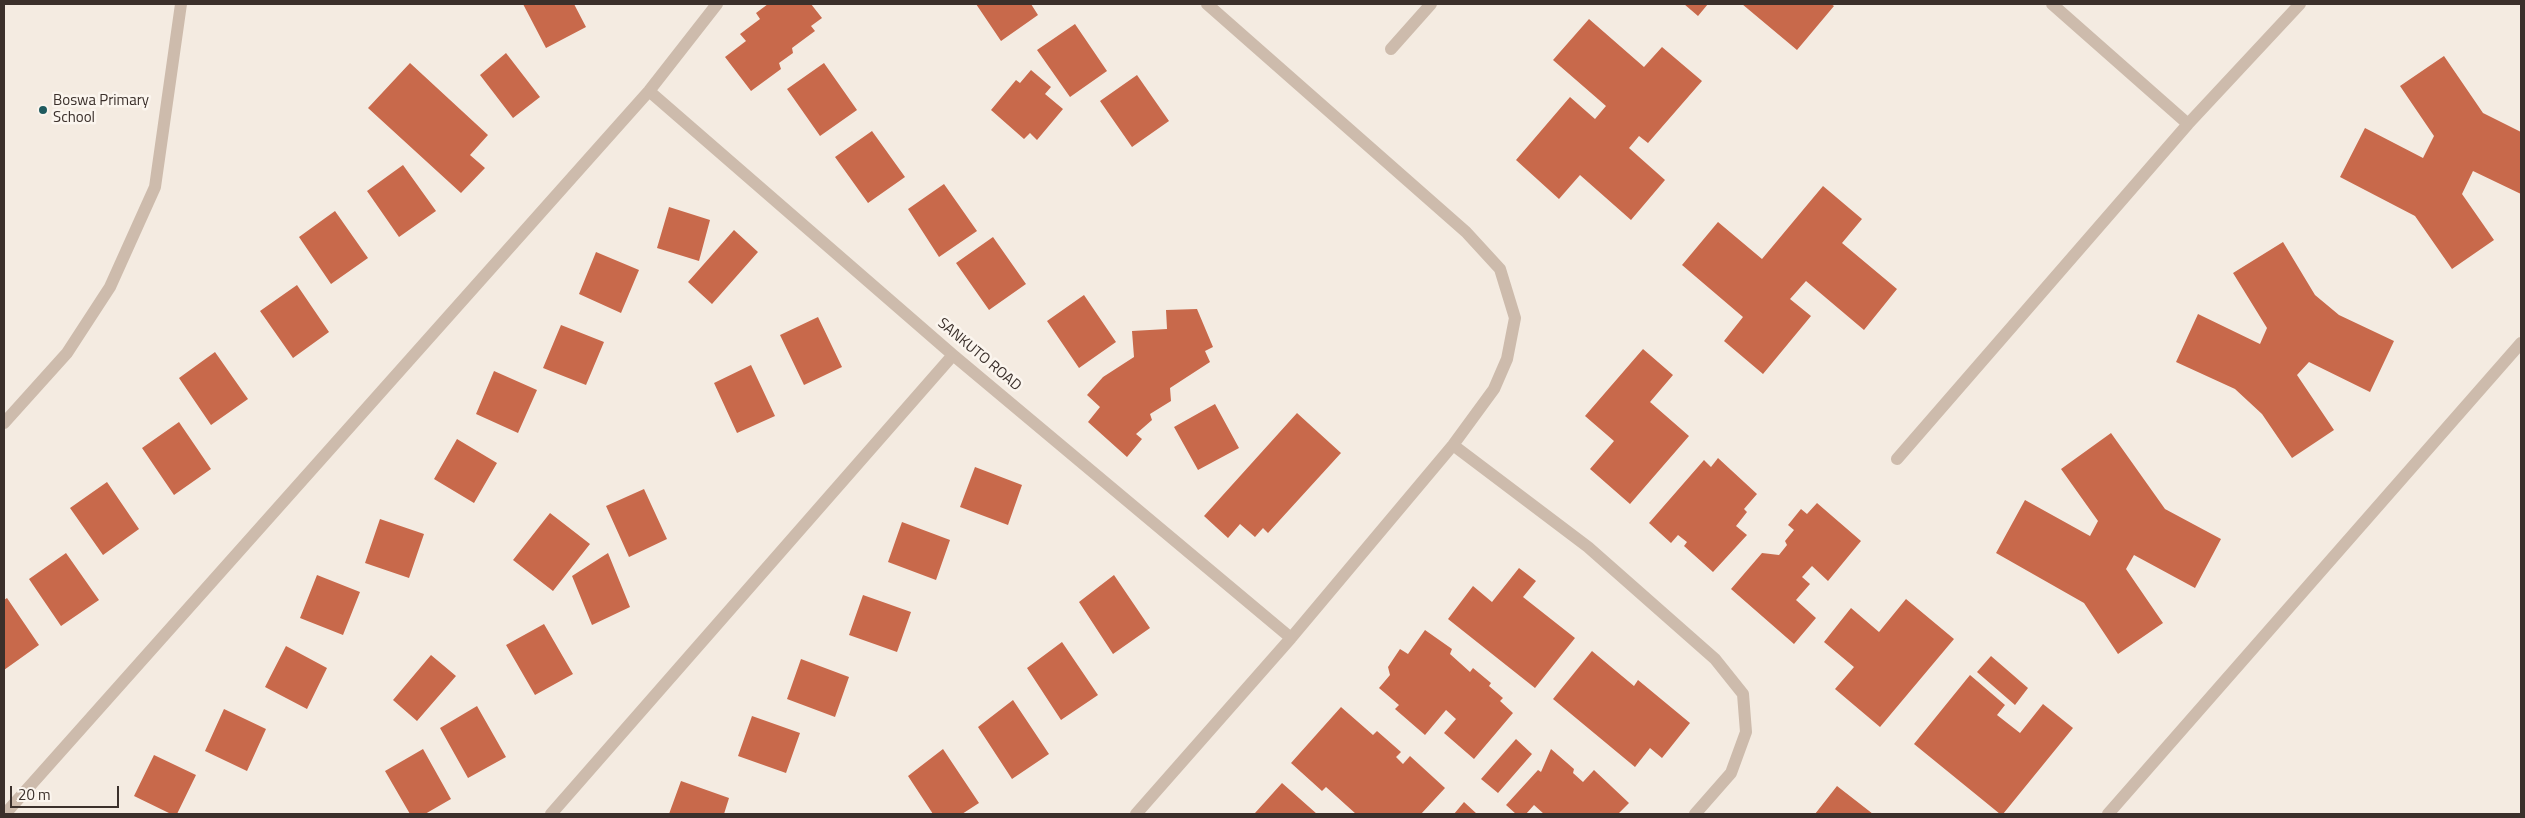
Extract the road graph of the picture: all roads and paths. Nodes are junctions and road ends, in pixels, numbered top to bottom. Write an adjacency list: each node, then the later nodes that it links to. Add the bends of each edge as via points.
1 (181, 4): 12 (street, via 154,188 110,287 67,353)
2 (717, 4): 8 (street)
3 (1207, 4): 13 (street, via 1466,232 1500,269 1515,318 1507,359 1494,389)
4 (1431, 4): 7 (street)
5 (2052, 4): 9 (street)
6 (2300, 4): 9 (street)
7 (1391, 49)
8 (650, 91): 11 (street, SANKUTO ROAD); 16 (street)
9 (2188, 124): 14 (street)
10 (2521, 343): 20 (street)
11 (953, 355): 15 (street, SANKUTO ROAD); 17 (street)
12 (4, 423)
13 (1453, 445): 15 (street); 19 (street, via 1588,547 1715,659 1743,694 1746,732 1731,773)
14 (1897, 459)
15 (1291, 638): 18 (street)
16 (6, 814)
17 (551, 814)
18 (1136, 814)
19 (1695, 814)
20 (2108, 814)

